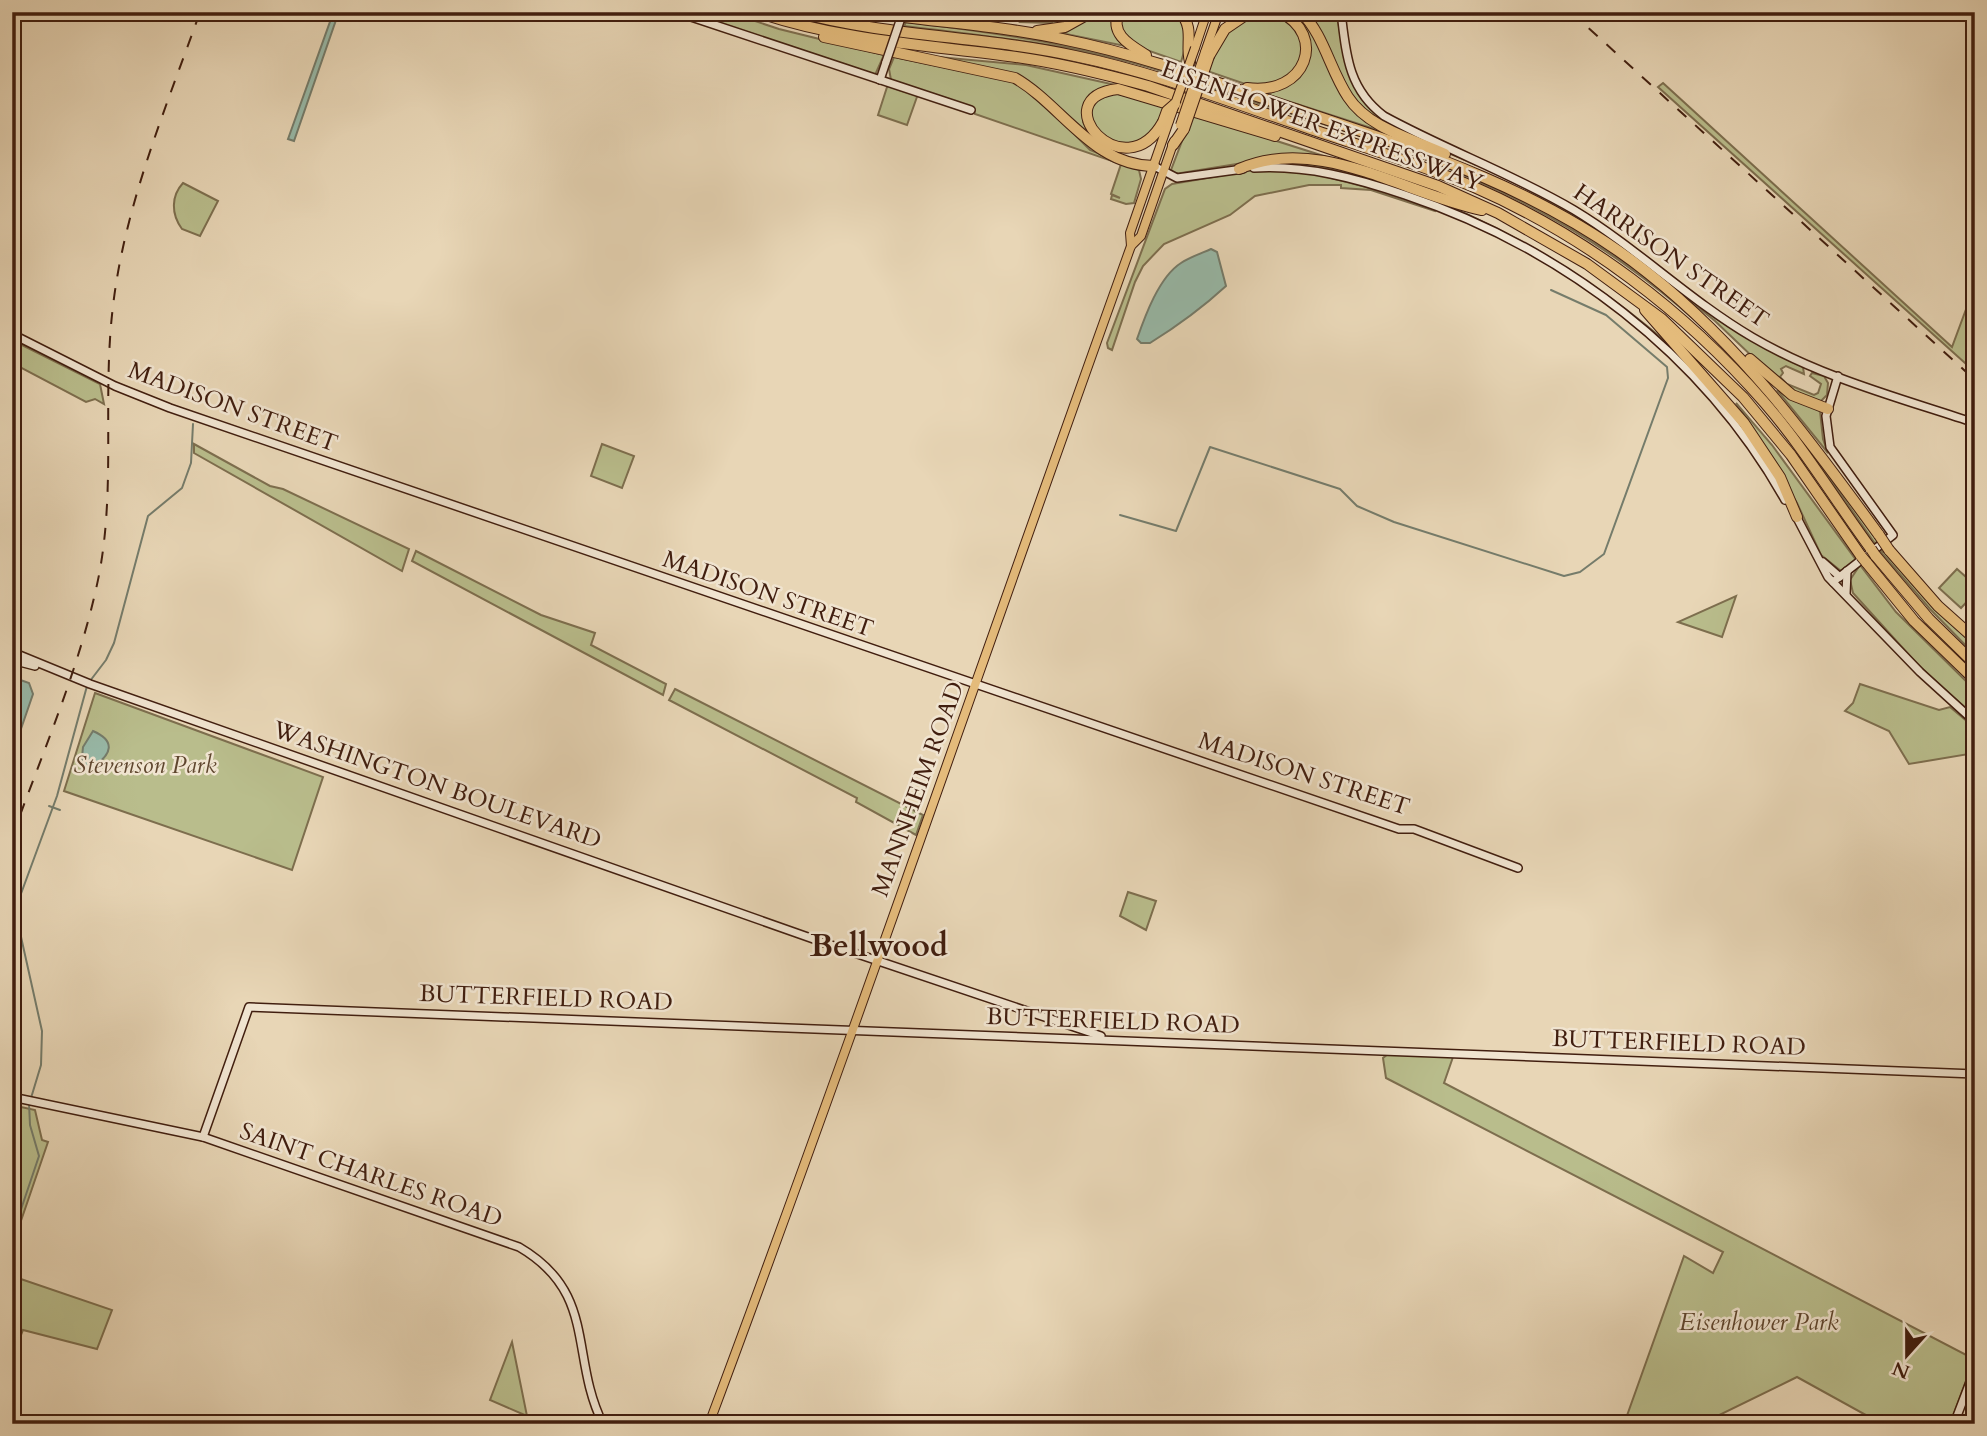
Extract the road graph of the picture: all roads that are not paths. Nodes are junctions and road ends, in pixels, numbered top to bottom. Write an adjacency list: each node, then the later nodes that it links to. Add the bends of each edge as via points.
1 (676, 12): 21 (main road)
2 (757, 12): 15 (highway, EISENHOWER EXPRESSWAY)
3 (797, 12): 45 (highway, EISENHOWER EXPRESSWAY, via 887,32 1002,44 1104,62 1416,164 1557,230 1618,270 1710,345 1747,383 1796,441 1873,552 1920,609)
4 (867, 12): 16 (highway)
5 (903, 12): 21 (main road, bridge)
6 (1092, 12): 16 (highway, via 1061,29)
7 (1119, 12): 19 (highway, via 1116,22 1122,38)
8 (1180, 12): 17 (highway)
9 (1207, 12): 17 (main road)
10 (1219, 12): 18 (main road)
11 (1250, 12): 18 (highway, via 1225,29)
12 (1280, 12): 22 (highway, via 1292,19 1302,35 1304,54 1299,71 1278,88)
13 (1301, 12): 30 (highway, via 1349,99 1363,114)
14 (1341, 12): 35 (main road, HARRISON STREET, via 1352,78 1367,102 1384,116 1574,210 1741,330)
15 (806, 27): 27 (highway, EISENHOWER EXPRESSWAY, via 1081,68 1148,86); 28 (highway, via 849,44 1015,78 1042,96 1096,147)
16 (1027, 32): 19 (highway)
17 (1192, 48): 20 (highway, bridge)
18 (1207, 54): 26 (highway, bridge)
19 (1155, 61): 22 (highway)
20 (1190, 62): 23 (main road, bridge)
21 (880, 80): 24 (main road)
22 (1233, 88): 30 (highway)
23 (1175, 104): 25 (highway, bridge, via 1167,111)
24 (971, 110)
25 (1166, 121): 27 (highway, via 1143,144 1125,148 1106,143 1093,131 1086,108 1100,93 1118,89 1313,148); 28 (main road, MANNHEIM ROAD)
26 (1173, 145): 28 (main road, MANNHEIM ROAD)
27 (1333, 150): 31 (highway, EISENHOWER EXPRESSWAY, via 1438,186)
28 (1159, 168): 29 (main road, via 1177,178); 48 (main road, MANNHEIM ROAD, via 1130,233 1131,246)
29 (1239, 169): 31 (highway, via 1283,159 1322,160); 38 (main road, via 1306,169 1388,189 1471,220 1564,271 1635,321 1693,374 1748,442)
30 (1488, 178): 33 (highway, via 1612,246)
31 (1499, 213): 32 (highway, EISENHOWER EXPRESSWAY, via 1559,246)
32 (1639, 301): 38 (highway, via 1752,433 1780,477); 47 (highway, EISENHOWER EXPRESSWAY, via 1702,356 1762,419 1914,621)
33 (1685, 304): 36 (highway, via 1696,308 1784,390); 42 (highway, bridge, via 1780,401 1889,550)
34 (12, 334): 48 (main road, MADISON STREET, via 158,404)
35 (1838, 376): 36 (main road); 37 (main road, HARRISON STREET)
36 (1828, 409): 39 (main road, via 1830,447 1893,535)
37 (1975, 423)
38 (1797, 516): 40 (main road)
39 (1847, 571): 40 (main road); 41 (main road)
40 (1836, 579): 41 (main road)
41 (1846, 594): 49 (main road)
42 (1975, 639)
43 (12, 652): 46 (main road, WASHINGTON BOULEVARD)
44 (12, 660): 46 (main road, WASHINGTON BOULEVARD)
45 (1975, 664)
46 (52, 670): 51 (main road, WASHINGTON BOULEVARD)
47 (1975, 680)
48 (976, 686): 50 (main road, MADISON STREET); 51 (main road, MANNHEIM ROAD)
49 (1975, 722)
50 (1518, 868)
51 (878, 959): 52 (main road, MANNHEIM ROAD); 53 (main road, WASHINGTON BOULEVARD)
52 (852, 1029): 53 (main road, BUTTERFIELD ROAD); 56 (main road, BUTTERFIELD ROAD, via 249,1007); 59 (main road, MANNHEIM ROAD)
53 (1108, 1039): 54 (main road, BUTTERFIELD ROAD)
54 (1975, 1073)
55 (12, 1097): 56 (main road, SAINT CHARLES ROAD)
56 (203, 1137): 58 (main road, SAINT CHARLES ROAD, via 530,1254 552,1273 572,1302)
57 (1975, 1369): 60 (main road)
58 (603, 1424)
59 (709, 1424)
60 (1954, 1424)

